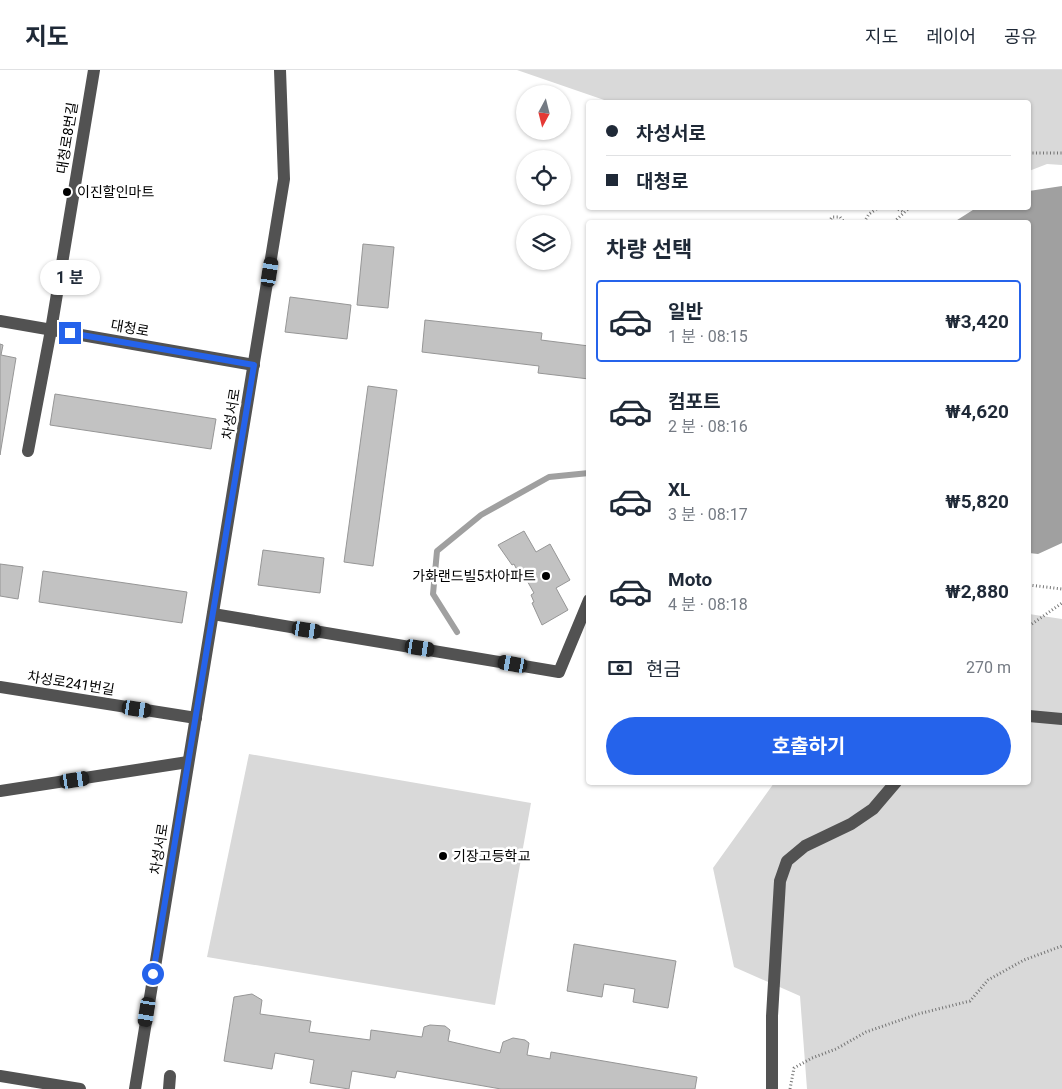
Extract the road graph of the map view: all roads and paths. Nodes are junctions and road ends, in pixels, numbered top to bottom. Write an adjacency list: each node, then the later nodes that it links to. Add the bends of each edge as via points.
1 (94, 70): 14 (street, 대청로8번길)
2 (280, 70): 15 (street, 차성서로, via 284,179)
3 (1031, 153): 4 (path)
4 (1062, 154)
5 (875, 210): 11 (path)
6 (900, 210): 8 (path)
7 (907, 210): 8 (path)
8 (904, 212): 12 (path)
9 (830, 220): 10 (path, via 832,217)
10 (842, 220)
11 (865, 220)
12 (896, 220)
13 (0, 321): 14 (street, 대청로)
14 (51, 330): 15 (street, 대청로); 16 (street, 대청로8번길)
15 (254, 365): 21 (street, 차성서로)
16 (28, 451)
17 (1031, 585): 18 (path)
18 (1062, 589)
19 (1062, 603): 22 (path)
20 (586, 607): 21 (street, via 559,672)
21 (214, 614): 25 (street, 차성서로)
22 (1031, 625)
23 (0, 687): 25 (street, 차성로241번길)
24 (1031, 716): 26 (street)
25 (196, 718): 27 (street, 차성서로)
26 (1062, 718)
27 (188, 762): 29 (street); 34 (street, 차성서로)
28 (893, 785): 36 (street, via 873,809 851,824 805,846 787,860 780,880 772,1016)
29 (0, 791)
30 (1062, 946): 37 (path, via 1024,960 988,980 970,1000 866,1032 812,1058 794,1068)
31 (0, 1076): 33 (street)
32 (170, 1076): 35 (street)
33 (80, 1089)
34 (134, 1089)
35 (169, 1089)
36 (772, 1089)
37 (790, 1089)

